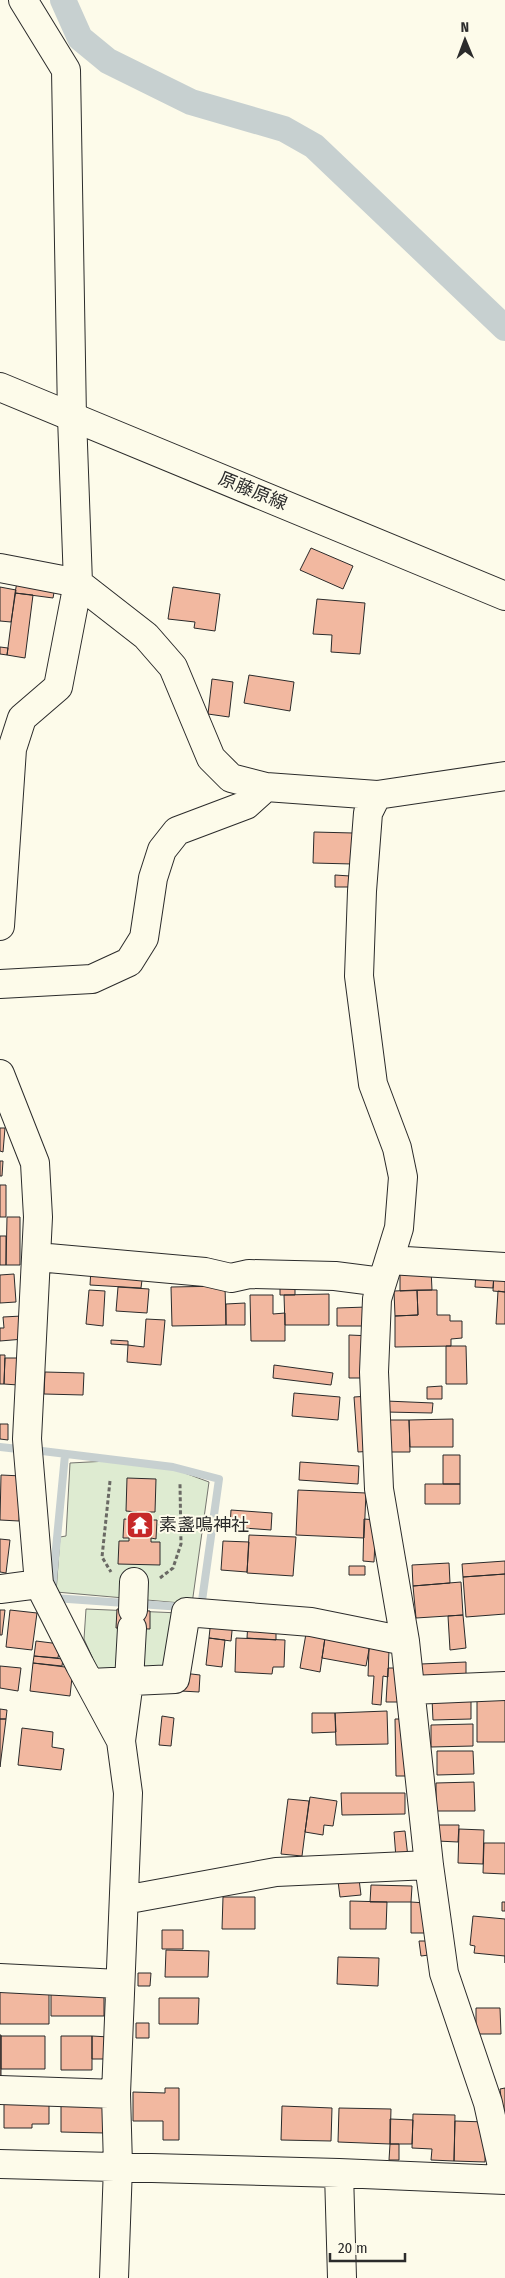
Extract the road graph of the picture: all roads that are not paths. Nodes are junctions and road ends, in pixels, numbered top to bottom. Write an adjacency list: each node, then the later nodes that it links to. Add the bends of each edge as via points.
1 (23, 0): 3 (street, via 66,70)
2 (0, 387): 3 (street, 原藤原線)
3 (72, 418): 5 (street); 6 (street, 原藤原線)
4 (0, 568): 5 (street)
5 (78, 583): 7 (street, via 58,687); 9 (street, via 146,636 173,667 211,758 231,778)
6 (505, 596)
7 (11, 718): 11 (street, via 12,749)
8 (505, 776): 10 (street)
9 (266, 787): 10 (street); 12 (street, via 246,805 177,831 162,850 153,878 144,938 128,962 92,980)
10 (377, 795): 16 (street, via 368,813 359,976 373,1084 397,1148 403,1177 399,1228)
11 (0, 926)
12 (0, 984)
13 (0, 1074): 14 (street, via 35,1163)
14 (37, 1257): 16 (street, via 205,1272 231,1278 249,1274 335,1276); 17 (street, via 27,1439)
15 (505, 1266): 16 (street)
16 (386, 1271): 20 (street, via 377,1299 374,1372 379,1488)
17 (40, 1584): 18 (street); 22 (street)
18 (0, 1589)
19 (133, 1606): 21 (street)
20 (405, 1641): 21 (street, via 311,1622 186,1612 175,1679); 24 (street)
21 (130, 1681): 22 (street); 25 (street)
22 (90, 1683): 25 (street)
23 (505, 1686): 24 (street)
24 (411, 1690): 26 (street)
25 (121, 1741): 27 (street, via 128,1794)
26 (429, 1865): 27 (street, via 276,1872); 35 (street, via 444,1972 488,2103)
27 (124, 1900): 29 (street)
28 (0, 1978): 29 (street)
29 (119, 1984): 31 (street)
30 (0, 2090): 31 (street)
31 (116, 2094): 33 (street)
32 (0, 2164): 33 (street)
33 (118, 2166): 34 (street); 36 (street)
34 (339, 2172): 35 (street); 37 (street)
35 (505, 2180)
36 (114, 2278)
37 (342, 2278)

